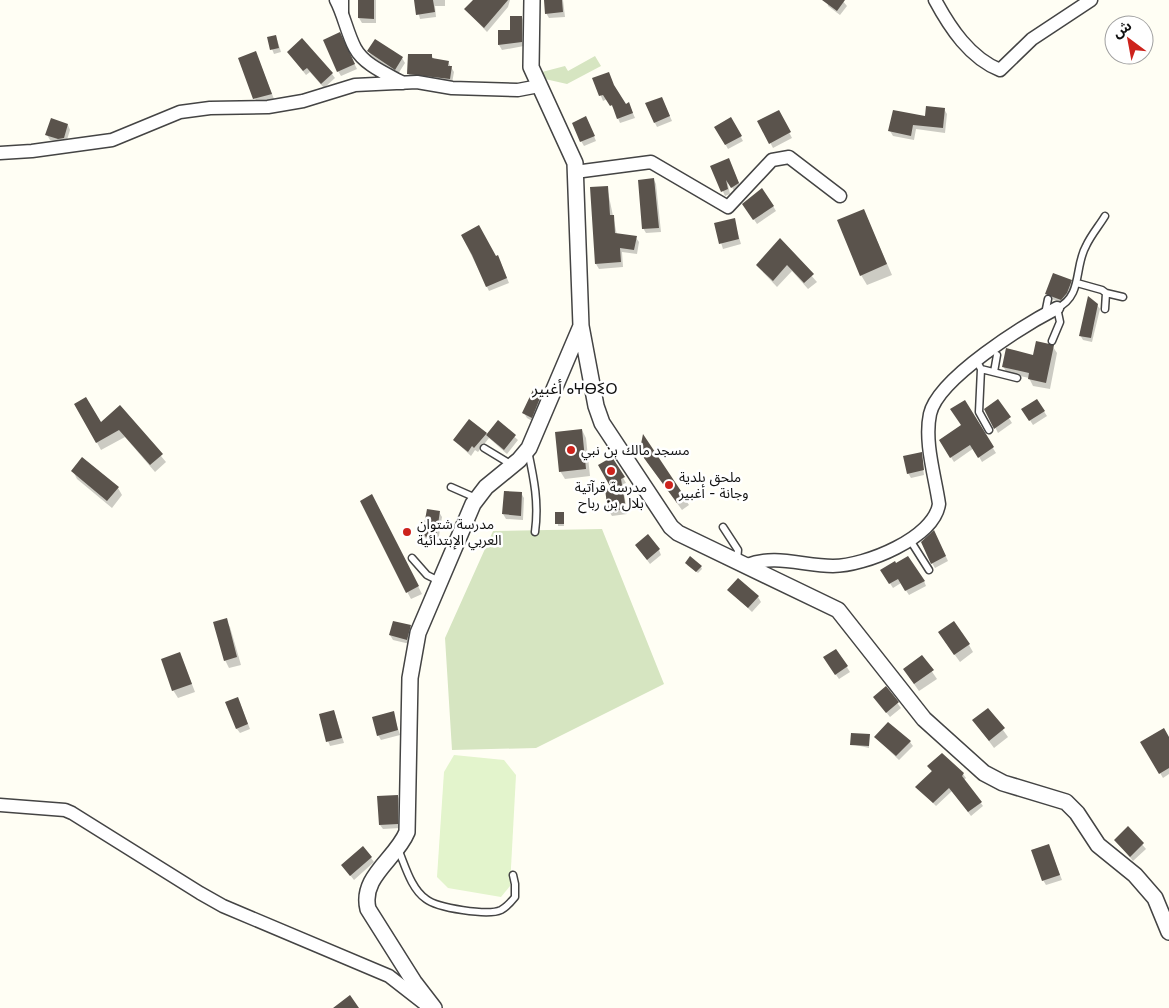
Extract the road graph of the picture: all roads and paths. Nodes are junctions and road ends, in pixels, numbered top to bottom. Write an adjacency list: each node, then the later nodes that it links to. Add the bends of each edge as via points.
1 (336, 0): 6 (street)
2 (345, 0): 6 (lane)
3 (532, 0): 8 (street, via 530,67)
4 (935, 0): 5 (street, via 944,19 964,44 984,64 1000,70 1032,39)
5 (1091, 0)
6 (345, 18): 7 (street, via 354,48 360,55)
7 (403, 83): 8 (street, via 518,90); 9 (street, via 355,85 303,101 268,107 180,112 112,140 32,152)
8 (539, 86): 10 (street, via 575,163)
9 (0, 153)
10 (575, 172): 11 (street, via 651,162 728,208 772,160 789,156); 18 (street)
11 (840, 196)
12 (1105, 216): 13 (lane, via 1086,244)
13 (1077, 283): 14 (lane); 16 (lane, via 1070,298)
14 (1106, 293): 15 (lane); 17 (lane)
15 (1123, 297)
16 (1052, 303): 19 (lane, via 1060,322); 21 (street, via 1045,314)
17 (1105, 309)
18 (581, 326): 26 (street); 34 (street, via 602,423 671,526 678,533)
19 (1052, 340)
20 (998, 356): 22 (lane)
21 (978, 364): 22 (lane); 24 (lane, via 979,412); 32 (street, via 943,393 931,412 930,442 940,504 934,520)
22 (994, 372): 23 (lane)
23 (1017, 378)
24 (989, 430)
25 (484, 448): 27 (lane)
26 (528, 450): 27 (street); 31 (lane, via 538,509)
27 (512, 465): 29 (street)
28 (451, 487): 29 (lane)
29 (476, 498): 36 (street)
30 (723, 528): 34 (lane, via 738,550)
31 (535, 532)
32 (910, 540): 34 (street, via 872,559 834,566 773,560); 35 (lane)
33 (412, 558): 36 (lane, via 427,575)
34 (742, 563): 40 (street, via 838,610 924,719 984,773 1003,783 1066,802 1072,807 1098,845 1135,875 1155,898)
35 (929, 570)
36 (439, 581): 38 (street, via 424,616 411,662 408,823)
37 (0, 805): 41 (street, via 72,813 223,906 389,976)
38 (398, 849): 39 (lane, via 417,892 427,901 460,909 500,911 515,897); 41 (street, via 369,884 366,900 368,909)
39 (513, 875)
40 (1169, 932)
41 (432, 1008)

